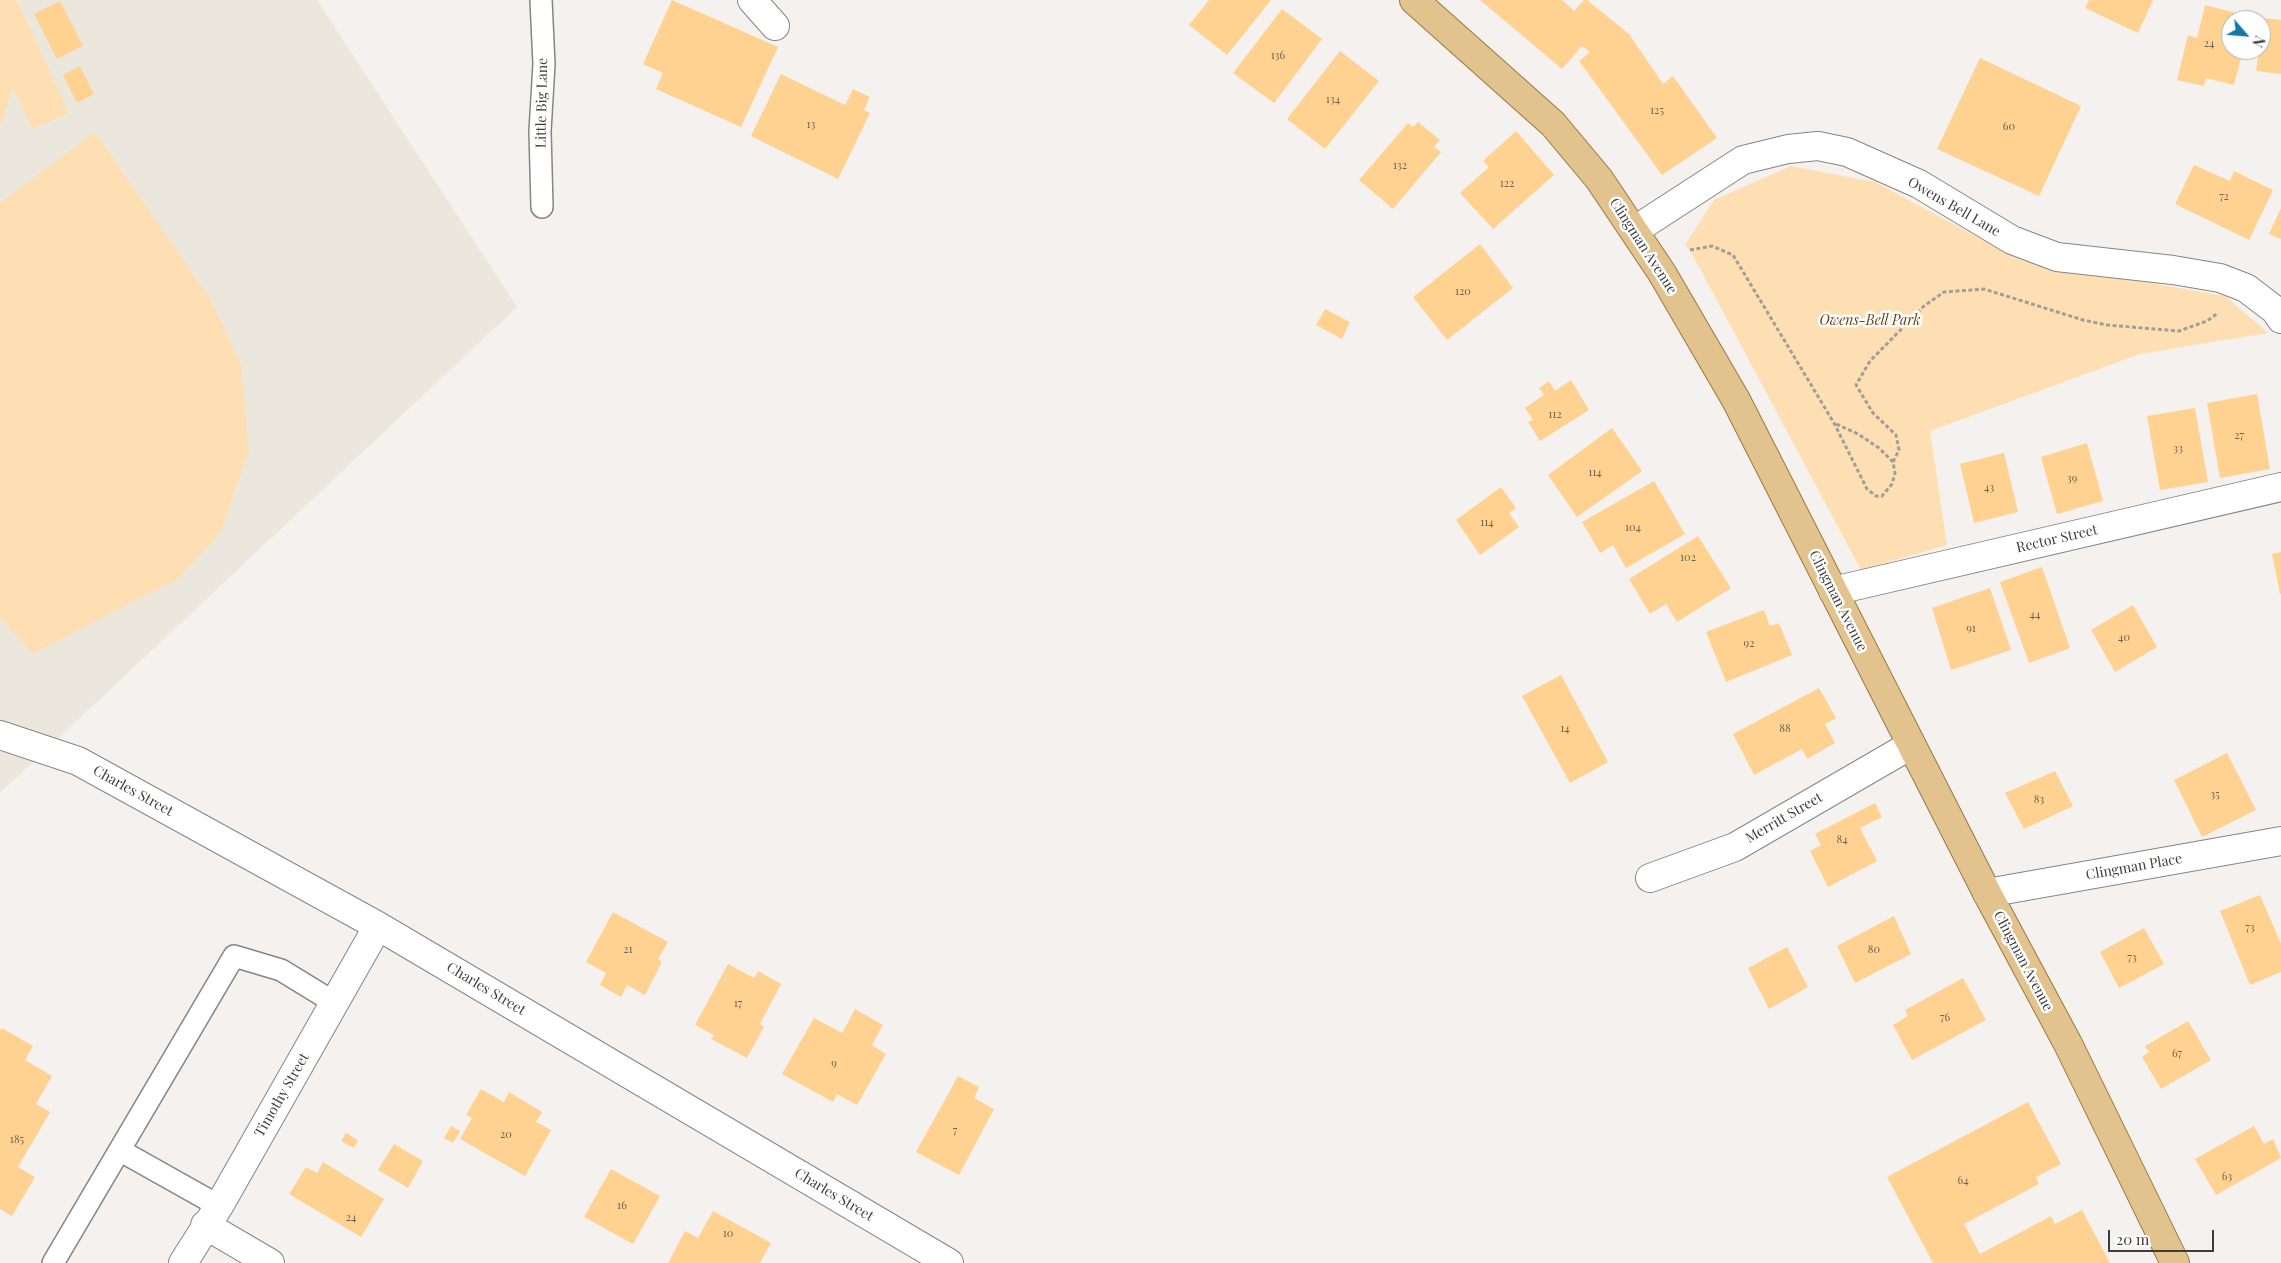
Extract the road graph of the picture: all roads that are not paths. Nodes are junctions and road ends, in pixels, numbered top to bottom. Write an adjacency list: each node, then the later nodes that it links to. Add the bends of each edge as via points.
1 (541, 0): 5 (lane, Little Big Lane, via 544,64 540,131)
2 (752, 0): 4 (street)
3 (1414, 0): 6 (main road, Clingman Avenue, via 1553,124 1599,178)
4 (775, 26)
5 (542, 207)
6 (1635, 230): 7 (street, Owens Bell Lane, via 1743,160 1788,149 1818,146 1847,152 1920,184 2012,240 2057,257 2220,278 2241,286 2275,310); 9 (main road, Clingman Avenue, via 1736,400)
7 (2281, 320)
8 (2281, 487): 9 (street, Rector Street)
9 (1833, 591): 11 (main road, Clingman Avenue)
10 (6, 736): 15 (street, Charles Street, via 78,761)
11 (1911, 745): 13 (street, Merritt Street, via 1735,847); 14 (main road, Clingman Avenue)
12 (2281, 841): 14 (street, Clingman Place)
13 (1650, 878)
14 (1986, 893): 23 (main road, Clingman Avenue, via 2068,1044)
15 (378, 926): 16 (street, Timothy Street); 22 (street, Charles Street)
16 (335, 1003): 17 (lane, via 281,970 234,956); 18 (street, Timothy Street)
17 (121, 1150): 18 (lane); 19 (lane)
18 (212, 1216): 20 (street, Timothy Street); 21 (street)
19 (53, 1263)
20 (183, 1263)
21 (270, 1263)
22 (949, 1263)
23 (2175, 1263)

